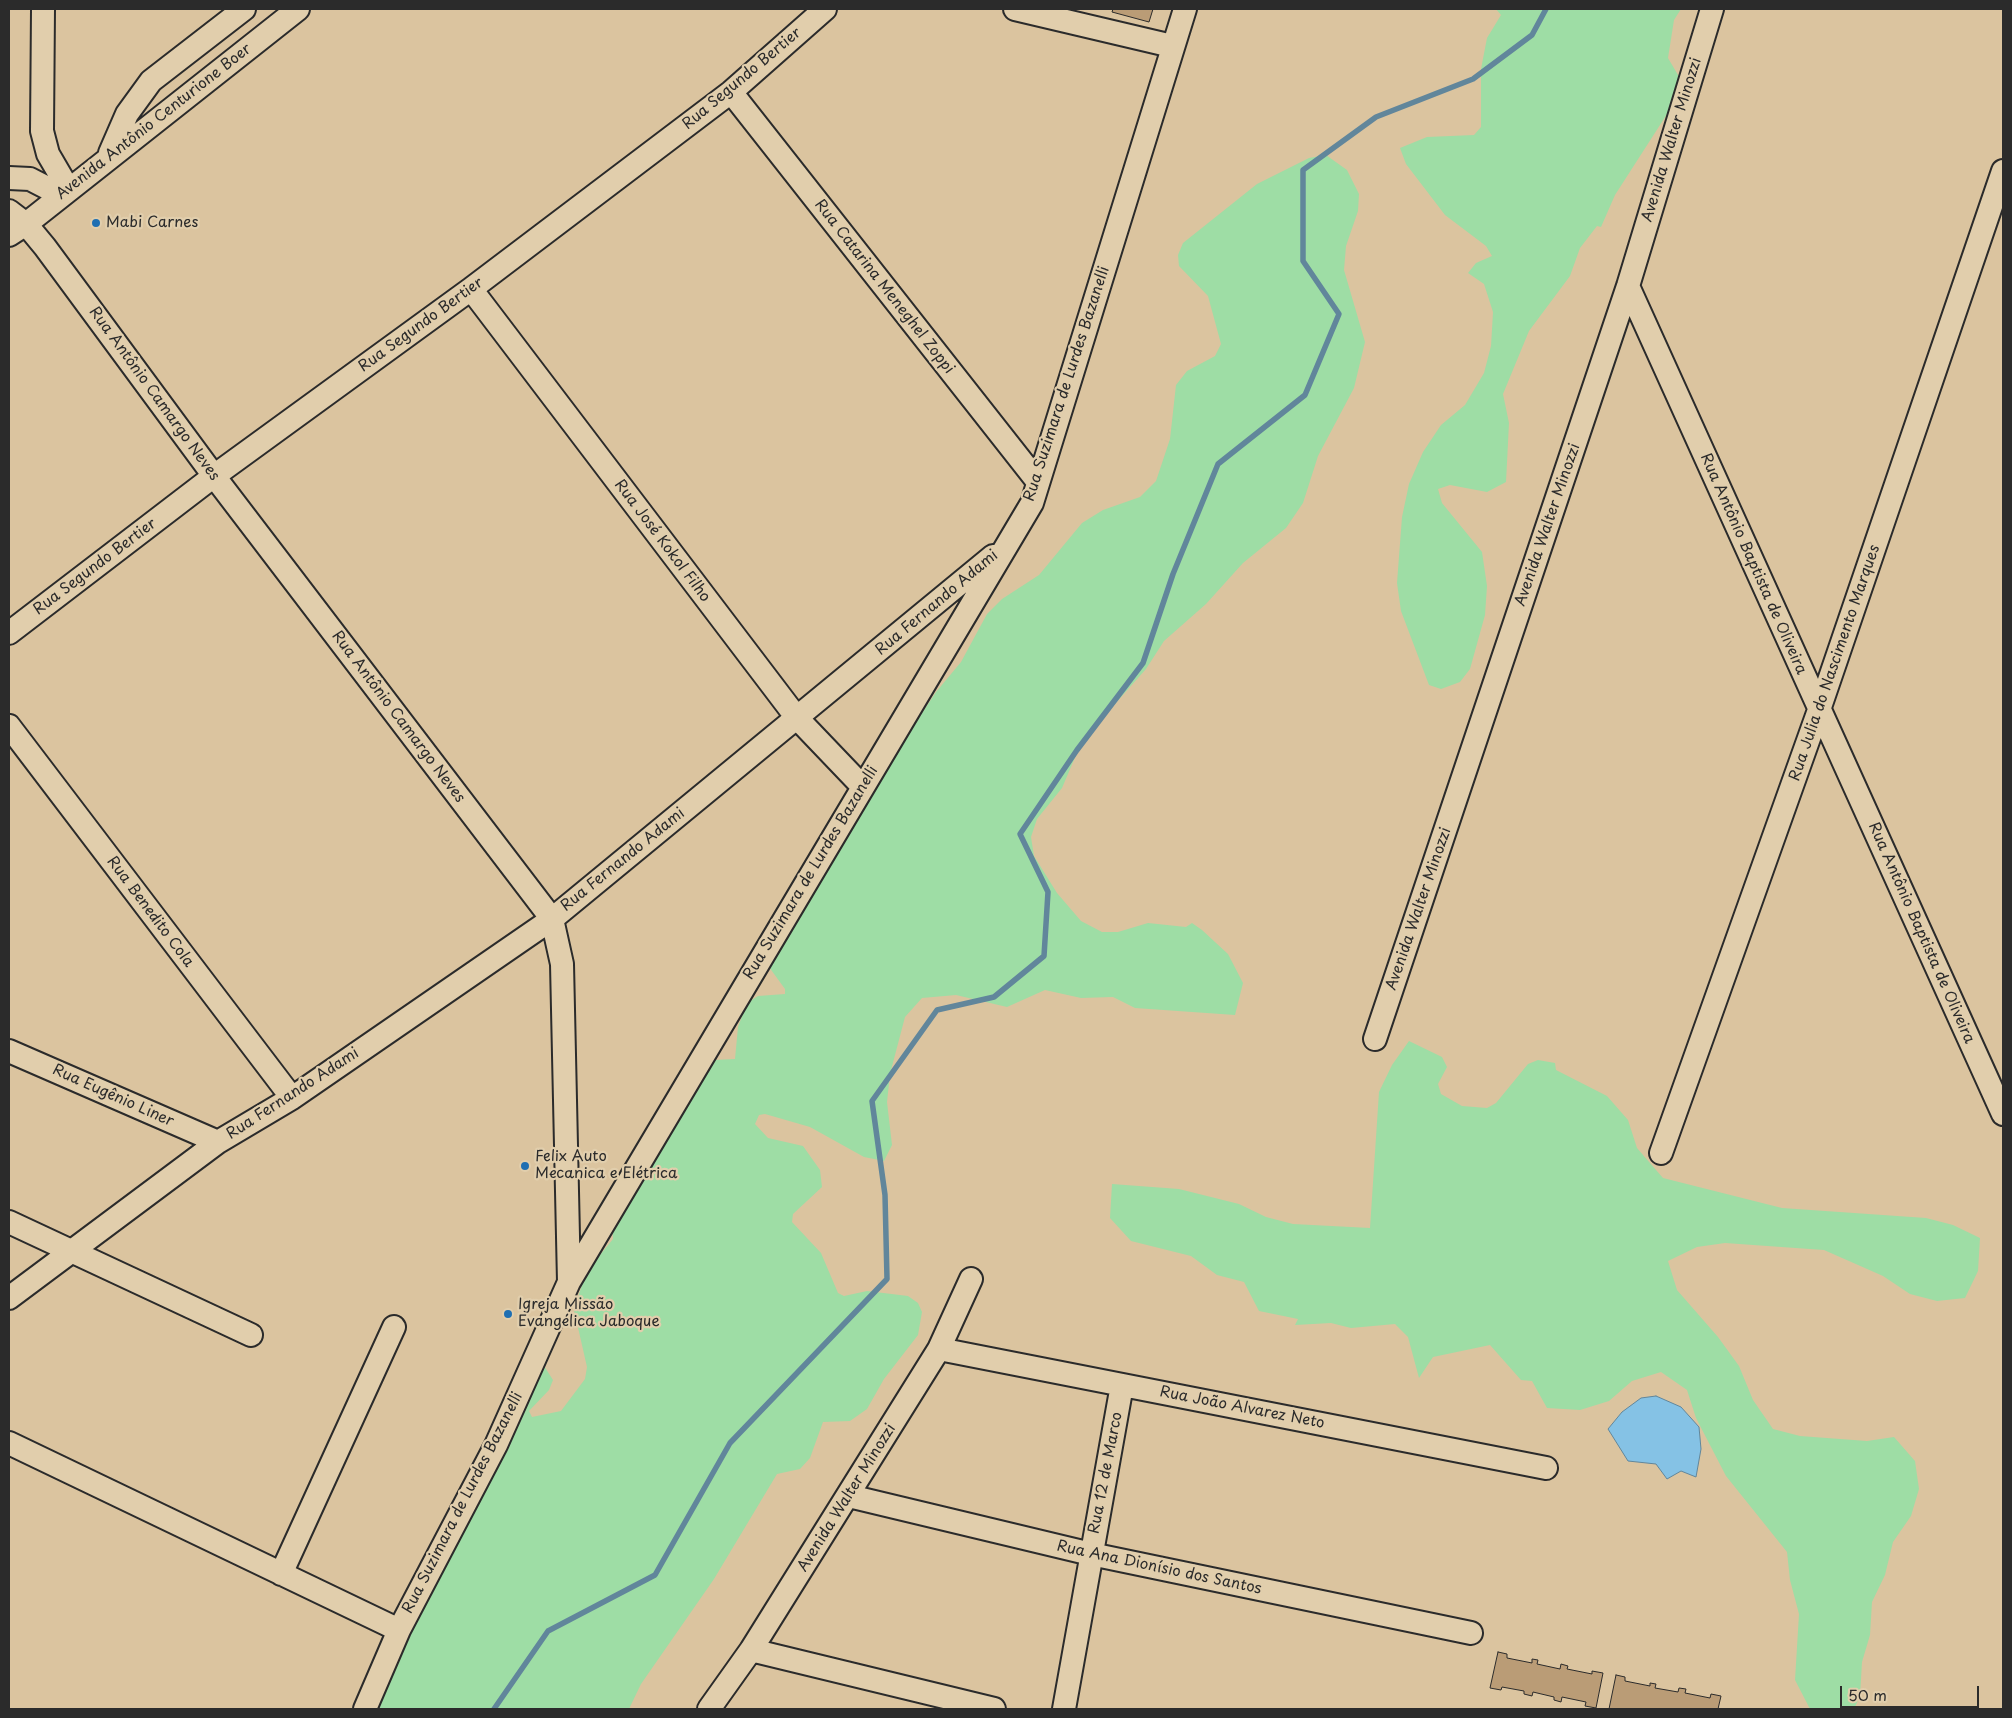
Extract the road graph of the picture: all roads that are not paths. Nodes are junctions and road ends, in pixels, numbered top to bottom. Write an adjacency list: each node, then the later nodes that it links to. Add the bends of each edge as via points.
1 (43, 9): 13 (street, via 42,131)
2 (244, 9): 10 (street, via 151,81 127,114)
3 (298, 9): 10 (street, Avenida Antônio Centurione Boer)
4 (825, 9): 9 (street, Rua Segundo Bertier)
5 (1015, 9): 8 (street)
6 (1185, 9): 8 (street, Rua Suzimara de Lurdes Bazanelli)
7 (1712, 9): 15 (street, Avenida Walter Minozzi)
8 (1172, 46): 18 (street, Rua Suzimara de Lurdes Bazanelli)
9 (731, 92): 16 (street, Rua Segundo Bertier); 18 (street, Rua Catarina Meneghel Zoppi)
10 (108, 158): 13 (street, Avenida Antônio Centurione Boer)
11 (2003, 171): 21 (street, Rua Julia do Nascimento Marques)
12 (9, 178): 13 (street, via 30,179)
13 (65, 193): 14 (street, Avenida Antônio Centurione Boer)
14 (14, 223): 17 (street, Rua Antônio Camargo Neves, via 83,298)
15 (1628, 286): 21 (street, Rua Antônio Baptista de Oliveira); 26 (street, Avenida Walter Minozzi)
16 (471, 289): 17 (street, Rua Segundo Bertier); 22 (street, Rua José Kokol Filho)
17 (214, 476): 20 (street, Rua Segundo Bertier); 25 (street, Rua Antônio Camargo Neves)
18 (1038, 482): 19 (street, Rua Suzimara de Lurdes Bazanelli, via 1032,503)
19 (1006, 546): 22 (street, Rua Fernando Adami); 24 (street, Rua Suzimara de Lurdes Bazanelli)
20 (9, 633)
21 (1819, 710): 29 (street, Rua Antônio Baptista de Oliveira); 31 (street, Rua Julia do Nascimento Marques)
22 (797, 718): 24 (street, Rua José Kokol Filho); 25 (street, Rua Fernando Adami)
23 (9, 726): 28 (street, Rua Benedito Cola)
24 (862, 786): 35 (street, Rua Suzimara de Lurdes Bazanelli)
25 (552, 918): 28 (street, Rua Fernando Adami); 35 (street, Rua Antônio Camargo Neves, via 562,964)
26 (1375, 1039)
27 (9, 1051): 30 (street, Rua Eugênio Liner)
28 (292, 1098): 30 (street, Rua Fernando Adami)
29 (2003, 1114)
30 (218, 1142): 33 (street, Rua Fernando Adami)
31 (1662, 1153)
32 (9, 1222): 33 (street)
33 (72, 1251): 36 (street, Rua Fernando Adami); 38 (street)
34 (971, 1279): 39 (street, Avenida Walter Minozzi)
35 (569, 1282): 46 (street, Rua Suzimara de Lurdes Bazanelli, via 496,1445)
36 (9, 1298)
37 (394, 1327): 45 (street)
38 (251, 1335)
39 (939, 1349): 40 (street, Rua João Alvarez Neto); 43 (street, Avenida Walter Minozzi)
40 (1122, 1385): 42 (street, Rua João Alvarez Neto); 44 (street, Rua 12 de Marco)
41 (9, 1444): 45 (street)
42 (1546, 1468)
43 (849, 1496): 44 (street, Rua Ana Dionísio dos Santos); 48 (street, Avenida Walter Minozzi)
44 (1091, 1554): 47 (street, Rua Ana Dionísio dos Santos); 52 (street, Rua 12 de Marco)
45 (281, 1574): 46 (street)
46 (399, 1630): 49 (street, Rua Suzimara de Lurdes Bazanelli)
47 (1471, 1633)
48 (751, 1650): 50 (street, Avenida Walter Minozzi); 51 (street)
49 (365, 1709)
50 (709, 1709)
51 (994, 1709)
52 (1064, 1709)

